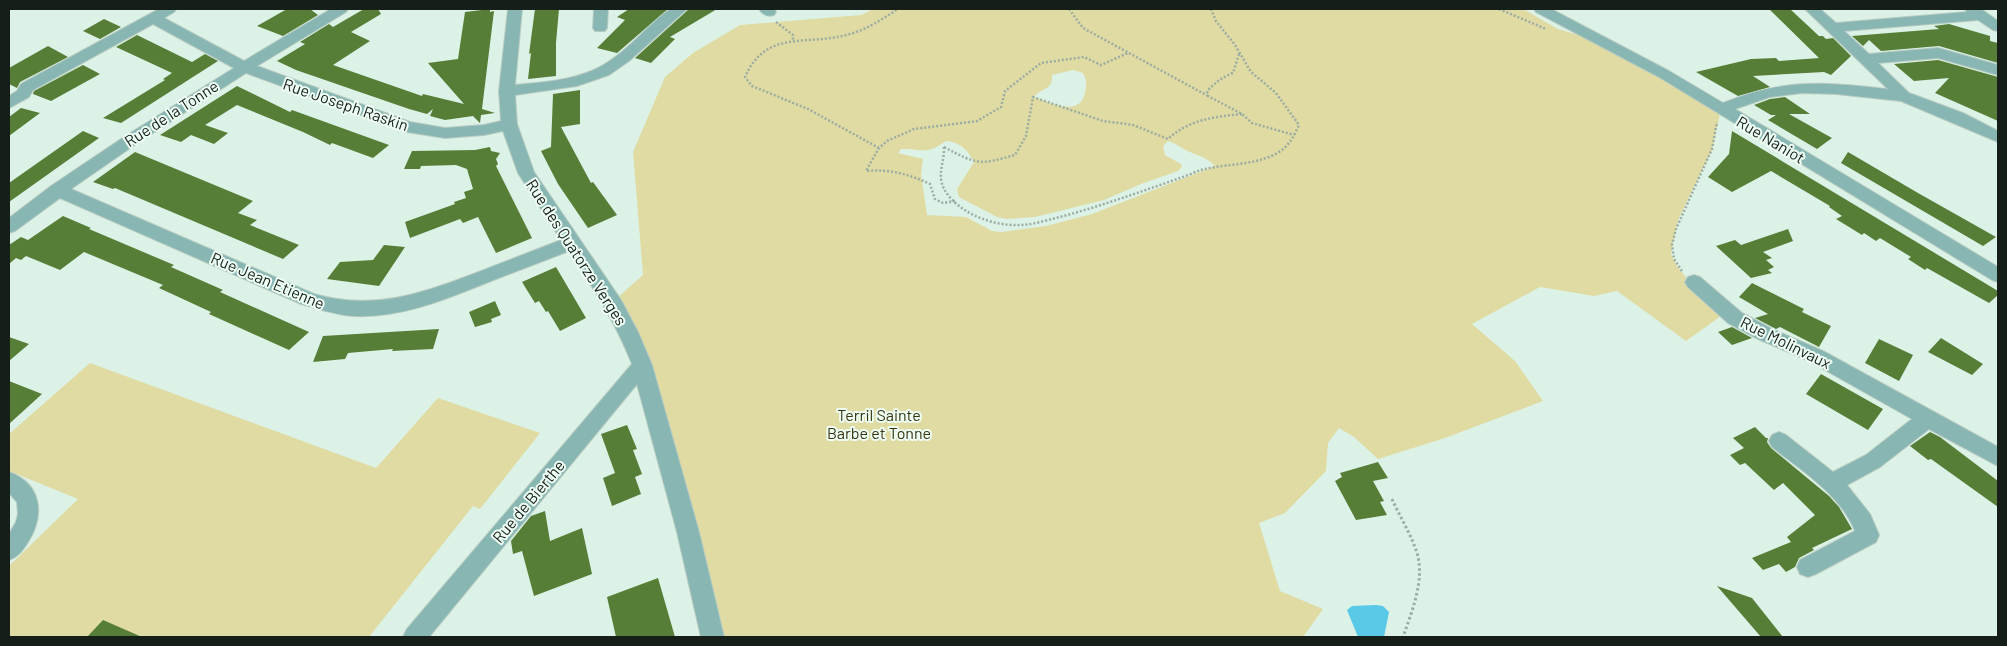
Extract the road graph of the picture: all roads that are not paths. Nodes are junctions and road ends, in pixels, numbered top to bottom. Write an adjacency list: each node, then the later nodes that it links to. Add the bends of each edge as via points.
1 (169, 9): 9 (street)
2 (341, 9): 14 (street, Rue de la Tonne)
3 (515, 9): 16 (street, Rue des Quatorze Verges)
4 (601, 9): 11 (street)
5 (680, 9): 16 (street, via 616,64 598,74 575,82)
6 (1541, 9): 19 (street, Rue Naniot)
7 (1812, 9): 12 (street)
8 (1976, 12): 10 (street); 12 (street)
9 (153, 18): 14 (street); 18 (street, via 26,87 24,94)
10 (1998, 26)
11 (600, 28)
12 (1834, 28): 13 (street)
13 (1866, 59): 15 (street, via 1938,53); 17 (street)
14 (244, 67): 20 (street, Rue Joseph Raskin, via 407,127 445,133); 22 (street, Rue de la Tonne, via 164,116)
15 (1998, 70)
16 (507, 91): 20 (street, Rue des Quatorze Verges)
17 (1904, 96): 19 (street, via 1794,89 1768,92); 21 (street)
18 (9, 103)
19 (1721, 109): 25 (street, Rue Naniot)
20 (509, 124): 24 (street, Rue des Quatorze Verges, via 526,173)
21 (1998, 137)
22 (57, 190): 23 (street, Rue de la Tonne); 24 (street, Rue Jean Etienne, via 308,299 333,307 360,310 389,308 427,299)
23 (9, 227)
24 (571, 243): 27 (street, Rue des Quatorze Verges, via 614,305)
25 (1998, 276)
26 (1694, 282): 28 (street, Rue Molinvaux, via 1735,318 1816,356)
27 (642, 365): 35 (street, Rue de Bierthe); 36 (street, Rue des Quatorze Verges)
28 (1929, 417): 30 (street, Rue Molinvaux); 32 (street, via 1873,462)
29 (1779, 441): 32 (street)
30 (1998, 457)
31 (9, 481): 33 (street, via 26,496 30,509 27,524)
32 (1832, 483): 34 (street, via 1864,522 1868,535)
33 (9, 550)
34 (1808, 567)
35 (415, 637)
36 (713, 637)

